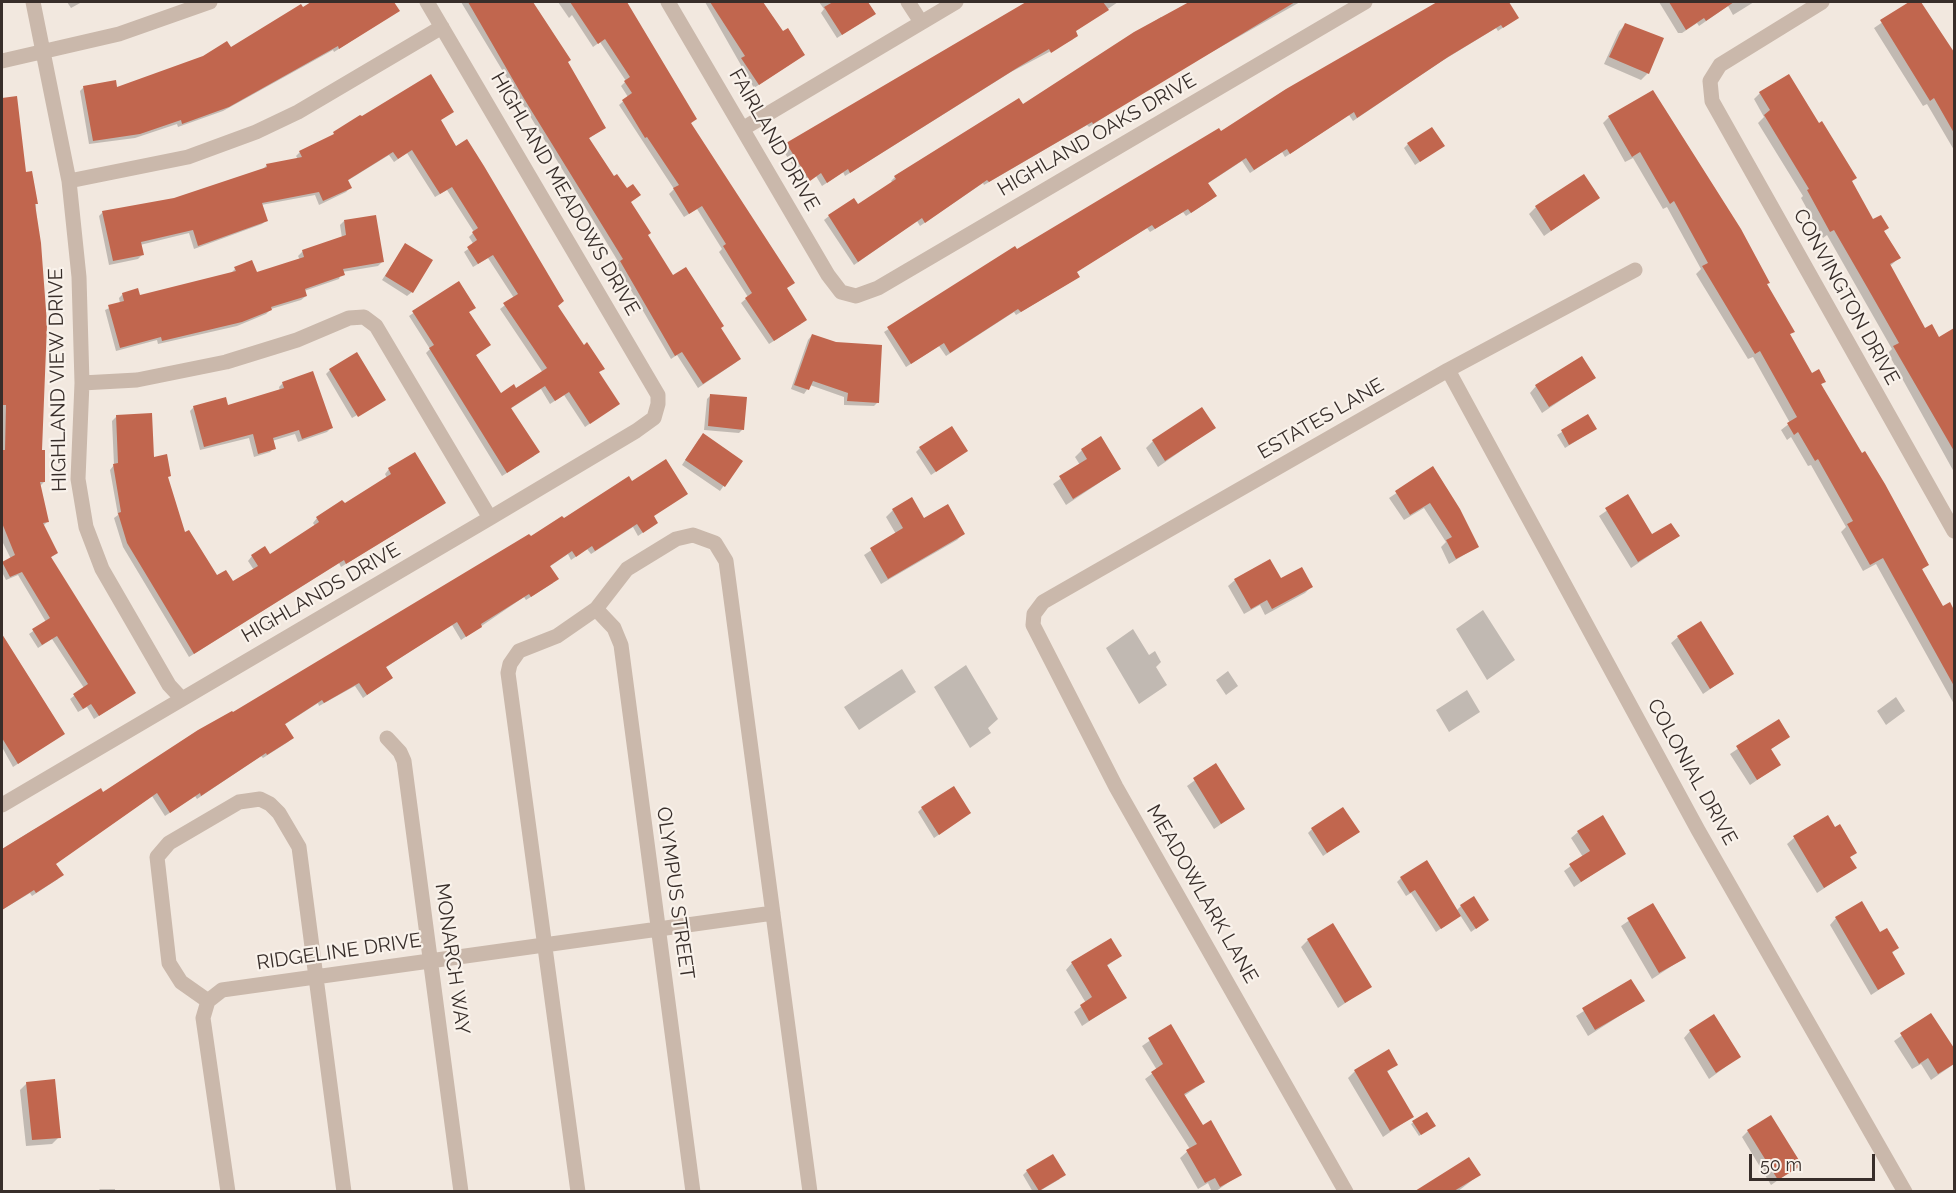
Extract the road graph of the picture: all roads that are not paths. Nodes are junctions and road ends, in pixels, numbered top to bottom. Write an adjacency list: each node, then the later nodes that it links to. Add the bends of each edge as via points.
1 (33, 2): 11 (street, HIGHLAND VIEW DRIVE)
2 (210, 2): 11 (street, via 119,34)
3 (427, 2): 10 (street, HIGHLAND MEADOWS DRIVE)
4 (668, 2): 13 (street, FAIRLAND DRIVE)
5 (908, 2): 9 (street)
6 (956, 2): 9 (street)
7 (1365, 2): 16 (street, HIGHLAND OAKS DRIVE, via 878,288 863,296)
8 (1822, 2): 21 (street, CONVINGTON DRIVE, via 1720,65 1710,81 1712,101)
9 (921, 22): 13 (street)
10 (442, 27): 14 (street, via 298,112 256,132 188,157); 19 (street, HIGHLAND MEADOWS DRIVE, via 658,395)
11 (44, 53): 12 (street); 14 (street, HIGHLAND VIEW DRIVE)
12 (2, 61)
13 (744, 128): 16 (street, FAIRLAND DRIVE, via 828,275)
14 (69, 181): 18 (street, HIGHLAND VIEW DRIVE, via 79,277)
15 (1635, 270): 17 (street, ESTATES LANE)
16 (848, 296)
17 (1448, 370): 23 (street, ESTATES LANE, via 1043,602); 40 (street, COLONIAL DRIVE, via 1698,830)
18 (82, 383): 20 (street, via 137,380 226,362 297,340 348,318 364,318 376,326 385,340); 24 (street, HIGHLAND VIEW DRIVE, via 78,479 86,527 102,569 169,686)
19 (657, 411): 20 (street, HIGHLANDS DRIVE, via 636,431)
20 (490, 518): 24 (street, HIGHLANDS DRIVE)
21 (1954, 531)
22 (596, 609): 27 (street, via 627,569 676,539 693,535 705,538 721,551 726,561); 28 (street, OLYMPUS STREET, via 614,628 621,645); 29 (street, via 556,636 519,651 508,673)
23 (1034, 614): 39 (street, MEADOWLARK LANE, via 1033,625 1116,787)
24 (182, 699): 26 (street, HIGHLANDS DRIVE)
25 (387, 738): 30 (street, MONARCH WAY, via 404,761)
26 (2, 805)
27 (773, 913): 28 (street, RIDGELINE DRIVE); 38 (street)
28 (658, 928): 29 (street, RIDGELINE DRIVE); 37 (street, OLYMPUS STREET)
29 (544, 944): 30 (street, RIDGELINE DRIVE); 36 (street)
30 (431, 960): 31 (street, RIDGELINE DRIVE); 35 (street, MONARCH WAY)
31 (316, 976): 32 (street, RIDGELINE DRIVE, via 222,990); 32 (street, via 299,847 279,813 270,804 251,798 169,843 157,857 169,963 181,982); 34 (street)
32 (208, 1001): 33 (street, via 203,1018)
33 (228, 1191)
34 (344, 1191)
35 (461, 1191)
36 (578, 1191)
37 (693, 1191)
38 (810, 1191)
39 (1346, 1191)
40 (1905, 1191)

